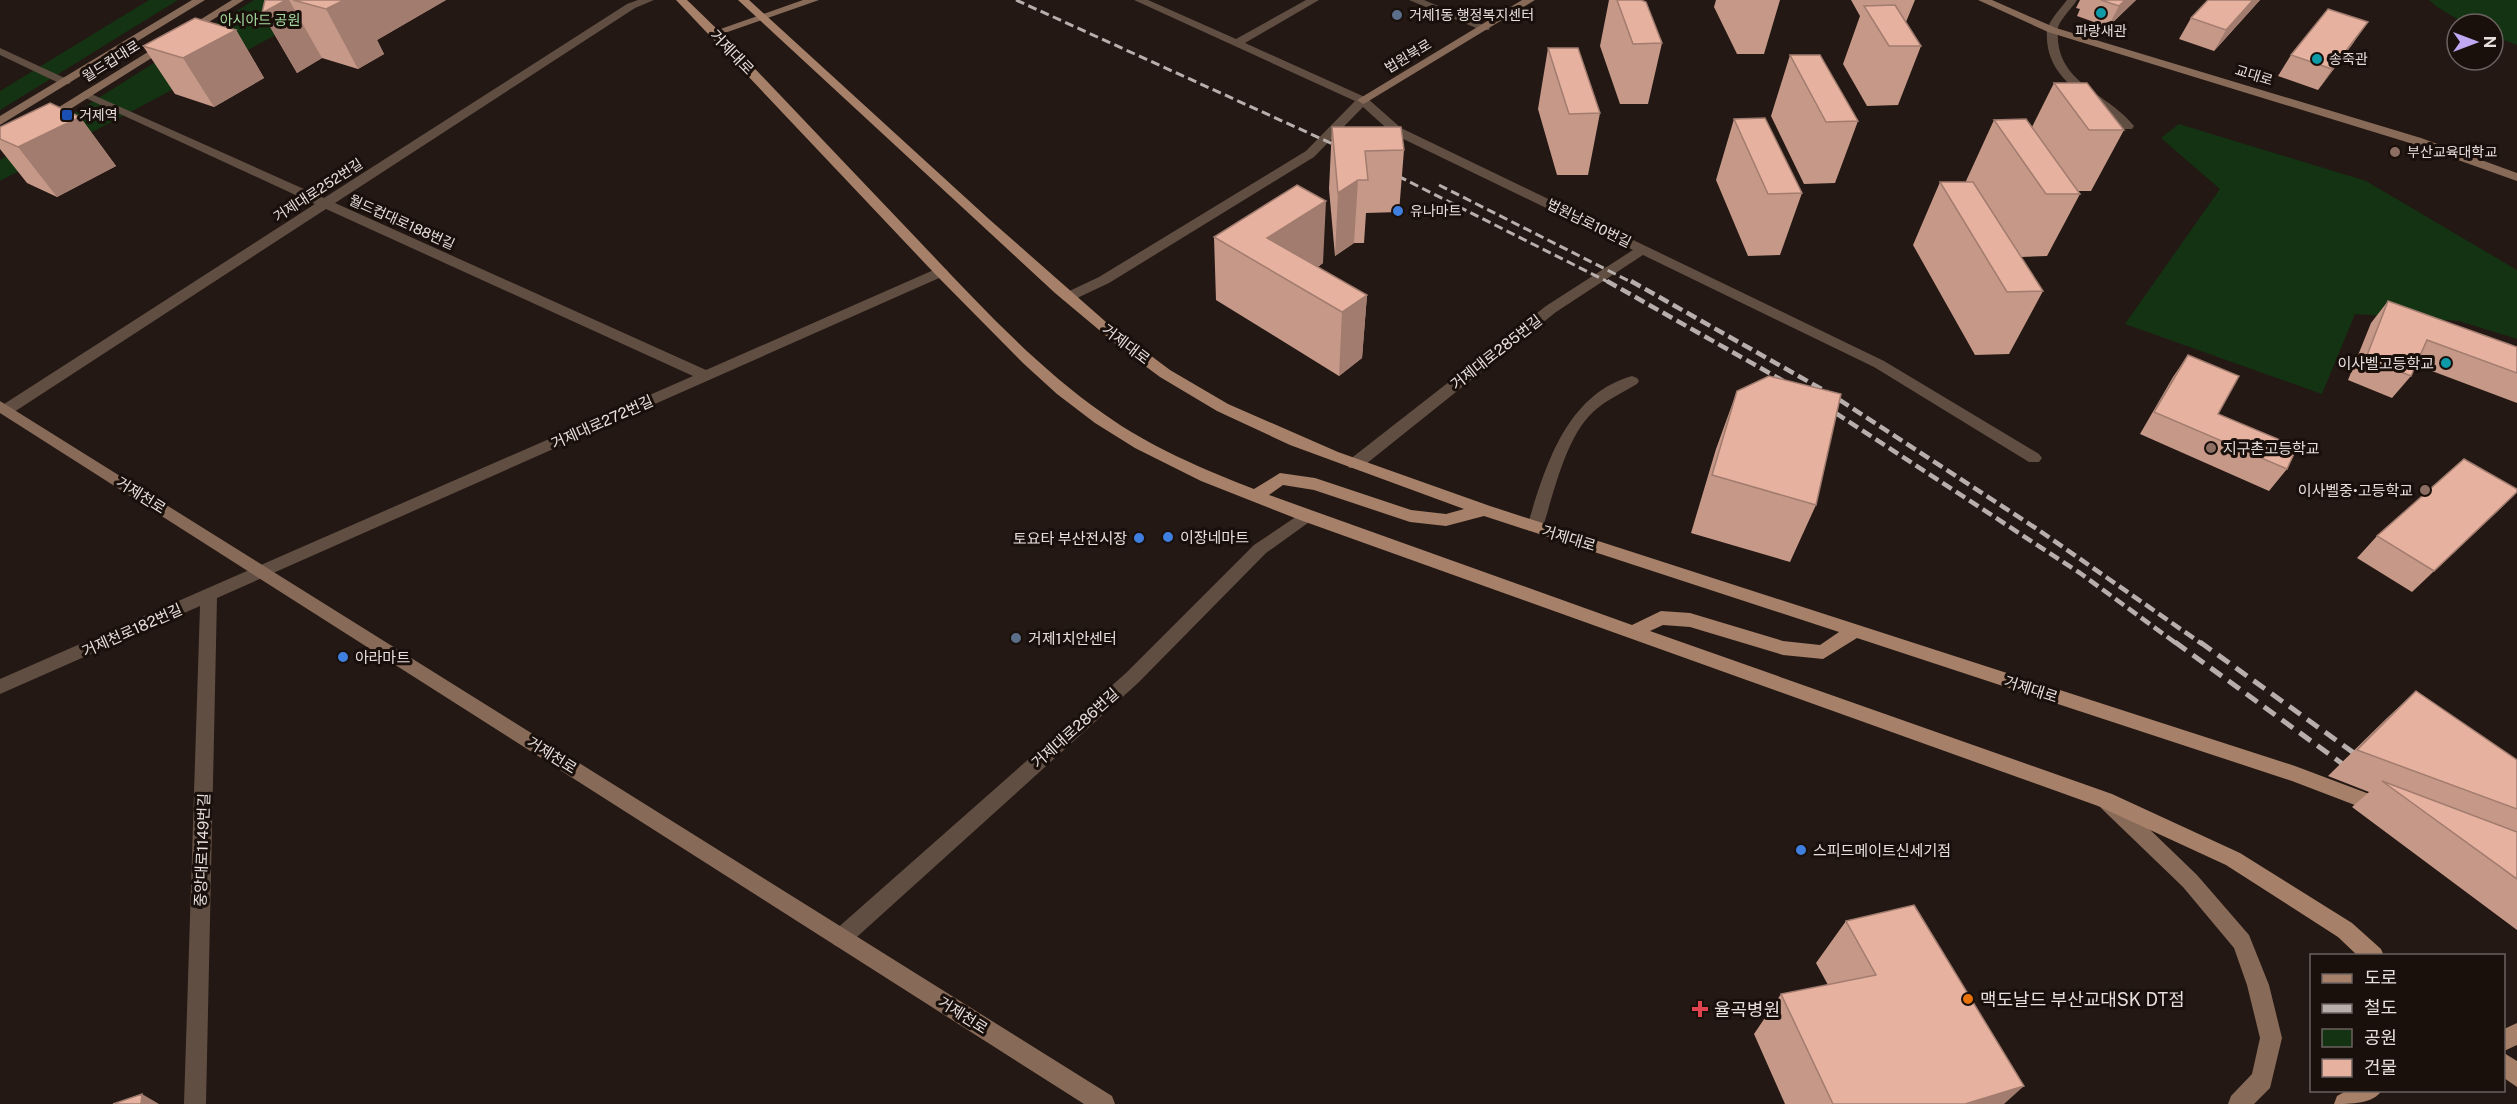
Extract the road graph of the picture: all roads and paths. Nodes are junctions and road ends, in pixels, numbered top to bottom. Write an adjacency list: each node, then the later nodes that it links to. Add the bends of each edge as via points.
1 (200, 0): 19 (main road, 월드컵대로)
2 (238, 0): 20 (main road, 월드컵대로)
3 (649, 0): 26 (street, 거제대로252번길, via 631,6)
4 (681, 0): 16 (main road, 거제대로)
5 (743, 0): 13 (main road, 거제대로)
6 (814, 0): 13 (main road)
7 (1139, 0): 17 (street, 법원남로10번길)
8 (1314, 0): 17 (street)
9 (1414, 0): 14 (street)
10 (1530, 0): 14 (main road, 법원북로)
11 (1983, 0): 15 (main road, 교대로)
12 (2072, 0): 15 (street)
13 (764, 18): 16 (main road); 29 (main road, 거제대로)
14 (1485, 28): 21 (main road, 법원북로)
15 (2052, 30): 24 (street, via 2055,59 2063,72); 25 (main road, 교대로, via 2417,141)
16 (715, 33): 28 (main road, 거제대로)
17 (1238, 43): 21 (street, 법원남로10번길)
18 (0, 51): 19 (street)
19 (65, 81): 22 (main road, 월드컵대로)
20 (85, 95): 23 (main road, 월드컵대로); 26 (street, 월드컵대로188번길)
21 (1363, 100): 27 (street, 법원남로10번길, via 1397,131); 29 (street, via 1310,154 1104,280)
22 (0, 121)
23 (38, 124)
24 (2128, 126)
25 (2517, 177)
26 (324, 204): 30 (street, 월드컵대로188번길); 32 (street, 거제대로252번길)
27 (1644, 249): 33 (street, 법원남로10번길, via 1879,364); 34 (street, 거제대로285번길, via 1551,309)
28 (941, 272): 30 (street, 거제대로272번길); 35 (main road, 거제대로, via 1029,361 1100,419 1207,477)
29 (1068, 297): 34 (main road, 거제대로, via 1187,388 1256,424)
30 (706, 376): 39 (street, 거제대로272번길)
31 (1632, 381): 38 (street, via 1586,410 1574,425)
32 (3, 408): 39 (main road, 거제천로)
33 (2034, 458)
34 (1355, 464): 36 (main road, 거제대로)
35 (1256, 496): 36 (main road, via 1280,479 1315,484 1410,516 1446,520); 37 (main road, 거제대로)
36 (1484, 510): 38 (main road, 거제대로)
37 (1306, 516): 41 (main road, 거제대로); 46 (street, 거제대로286번길, via 1260,549 1132,678)
38 (1535, 527): 42 (main road, 거제대로)
39 (263, 572): 40 (street, 거제천로182번길); 46 (main road, 거제천로)
40 (210, 596): 43 (street, 거제천로182번길); 51 (street, 중앙대로1149번길)
41 (1635, 631): 42 (main road, via 1661,618 1690,620 1783,648 1823,652); 44 (main road, 거제대로)
42 (1854, 631): 45 (main road, 거제대로, via 2295,774)
43 (0, 687)
44 (2105, 800): 47 (main road, 거제대로, via 2233,859 2345,930); 53 (main road, via 2190,881 2242,942 2271,1038 2262,1080)
45 (2395, 812)
46 (841, 938): 52 (main road, 거제천로)
47 (2372, 954)
48 (2505, 1065): 49 (main road)
49 (2517, 1076)
50 (2367, 1092): 54 (main road)
51 (195, 1104)
52 (1104, 1104)
53 (2239, 1104)
54 (2345, 1104)

